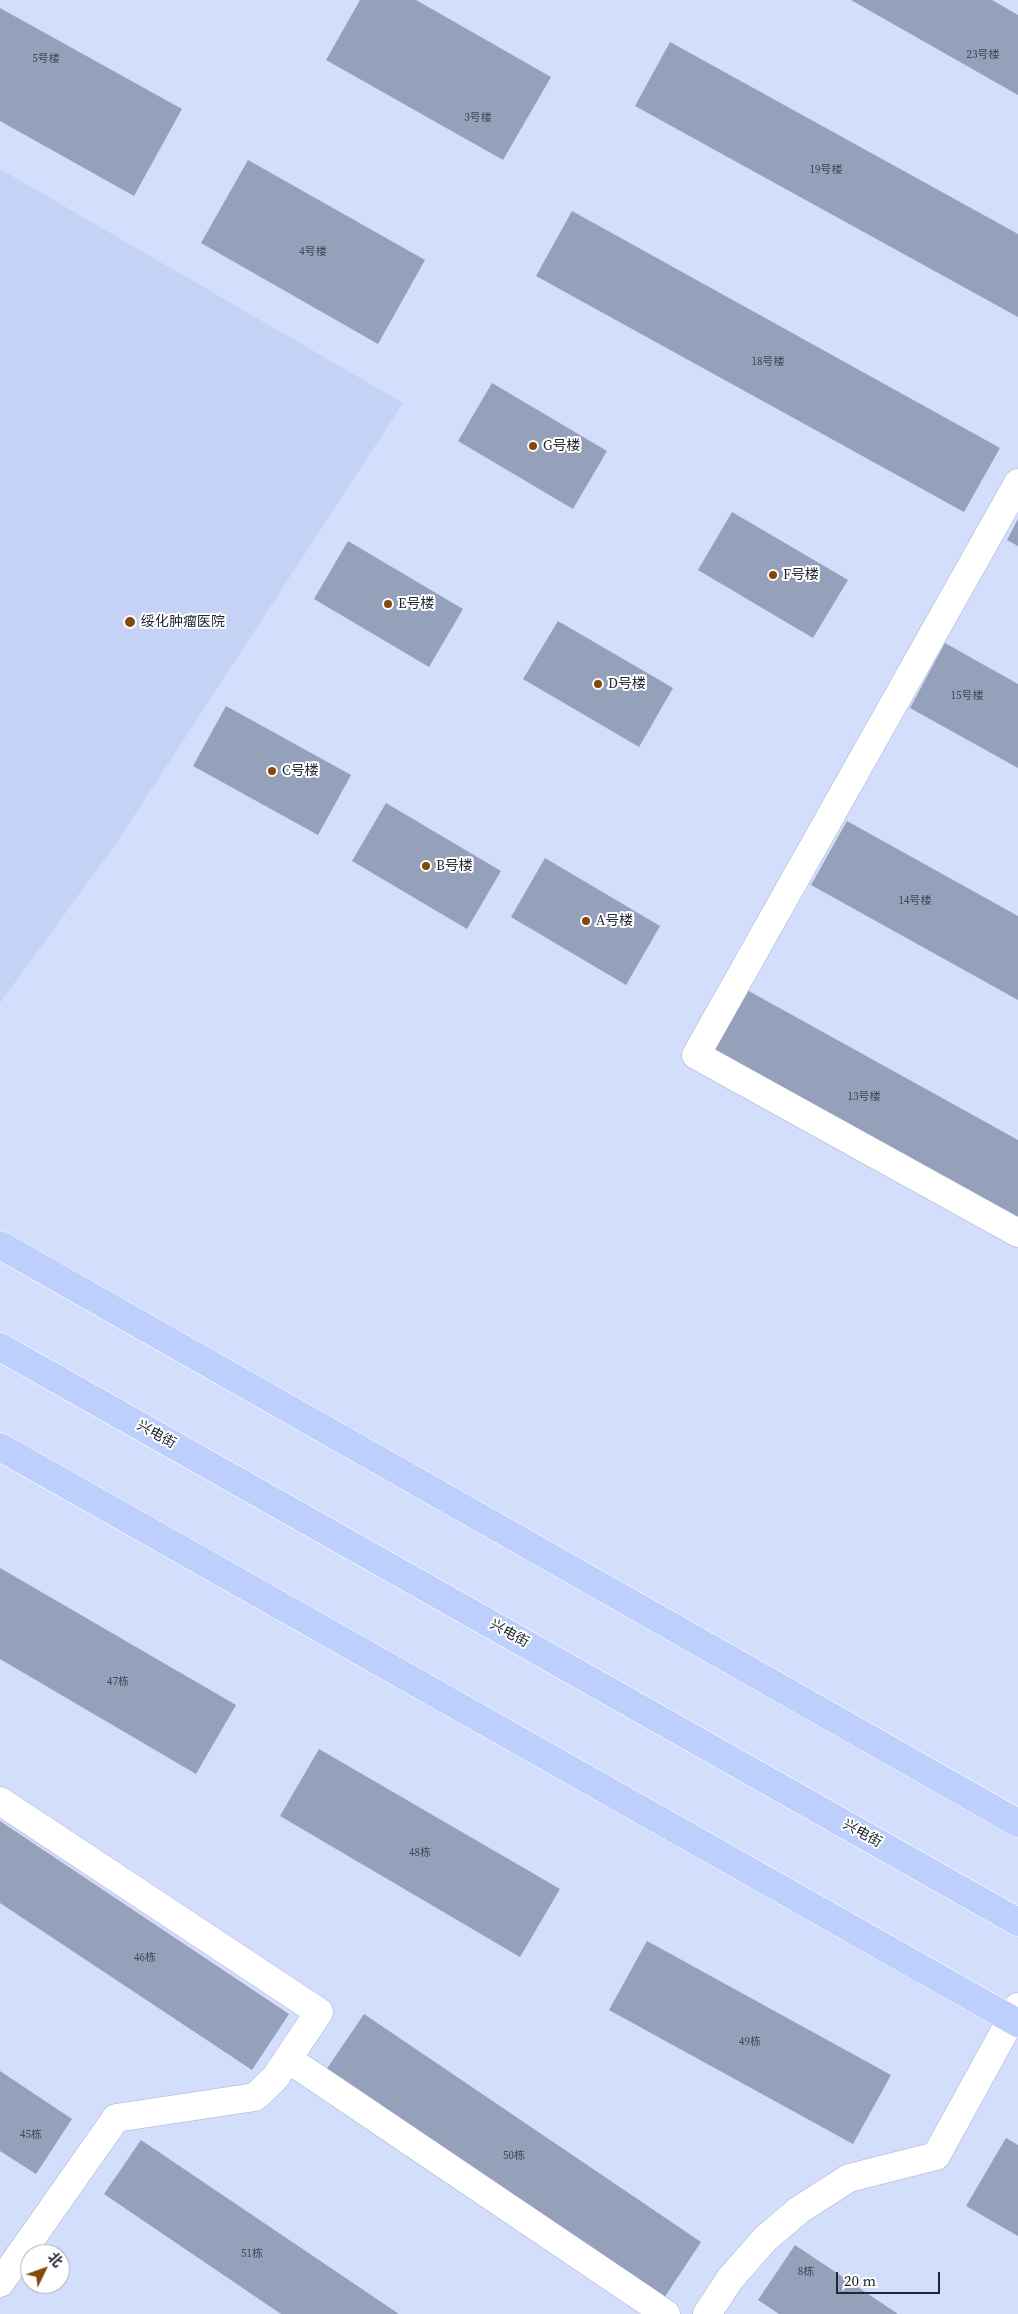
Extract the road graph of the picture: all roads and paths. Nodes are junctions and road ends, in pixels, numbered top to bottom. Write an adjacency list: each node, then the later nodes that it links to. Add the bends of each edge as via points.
1 (1018, 483): 2 (street, via 696,1054)
2 (1018, 1233)
3 (0, 1246): 7 (main road)
4 (0, 1347): 8 (main road, 兴电街)
5 (0, 1447): 9 (main road)
6 (0, 1801): 10 (street, via 318,2012)
7 (1018, 1823)
8 (1018, 1922)
9 (1016, 2016): 13 (street, via 936,2156 849,2178 799,2210 765,2239 730,2279)
10 (288, 2059): 11 (street, via 275,2078 255,2097 116,2118); 12 (street)
11 (0, 2284)
12 (666, 2314)
13 (707, 2314)

